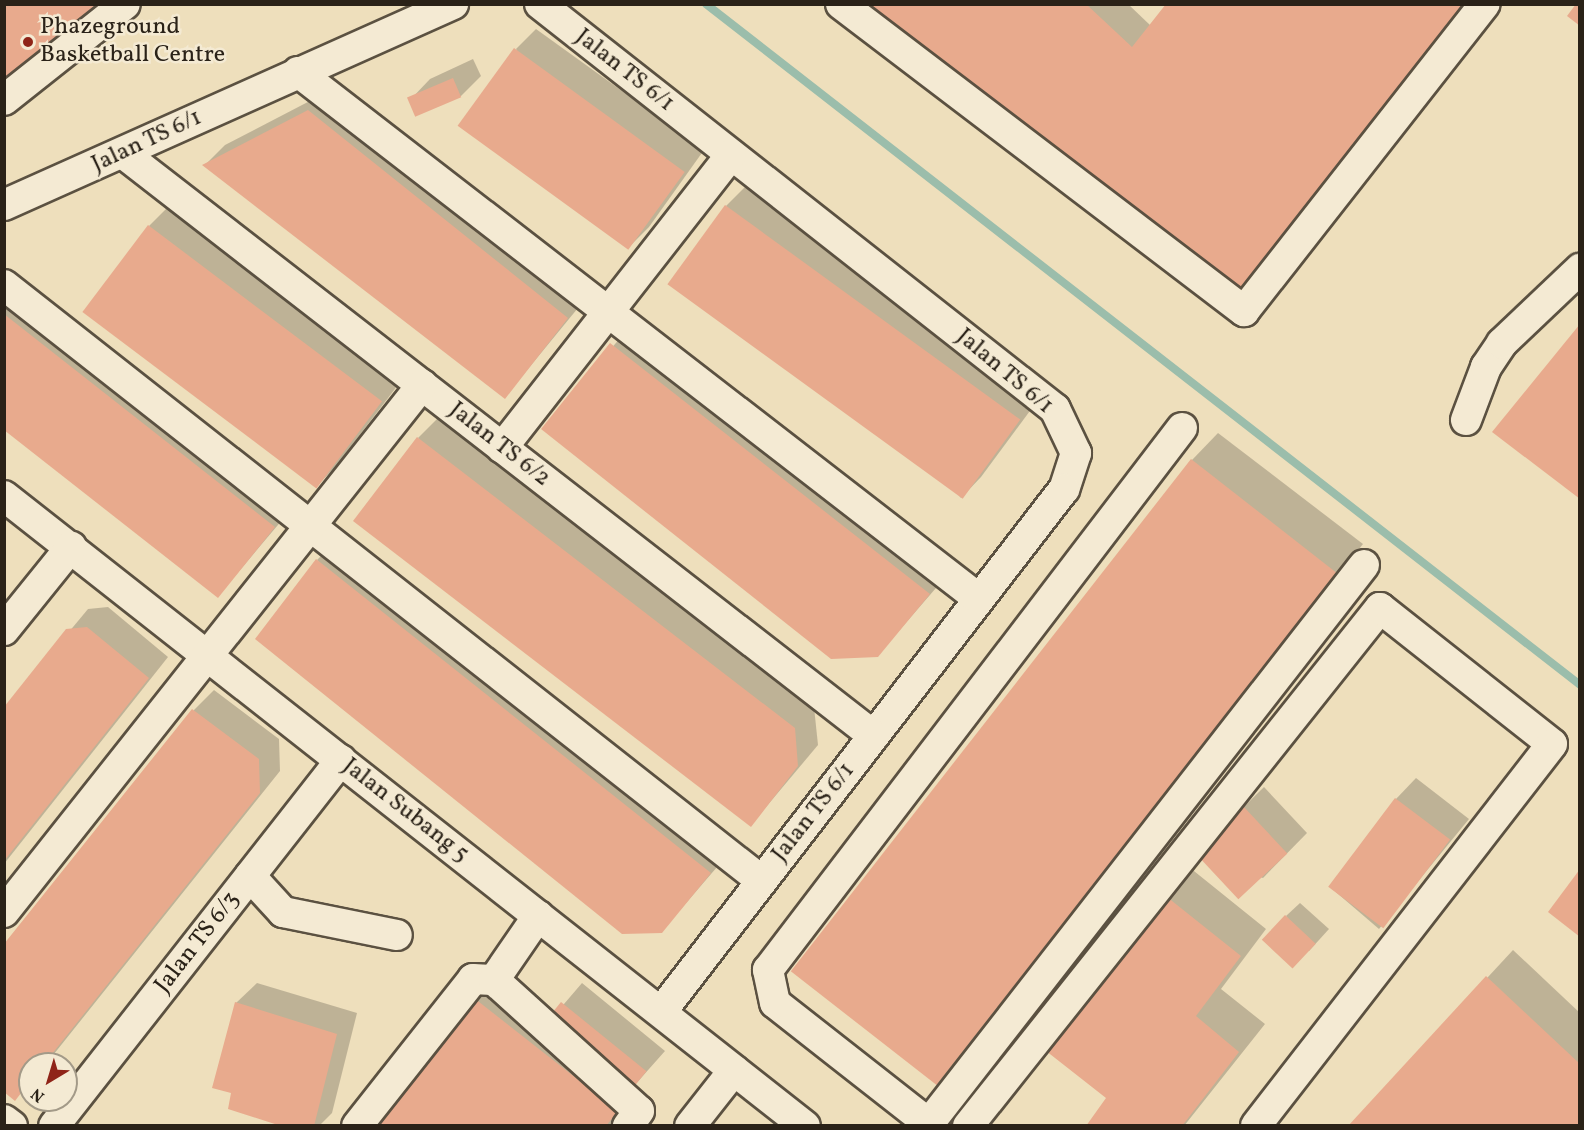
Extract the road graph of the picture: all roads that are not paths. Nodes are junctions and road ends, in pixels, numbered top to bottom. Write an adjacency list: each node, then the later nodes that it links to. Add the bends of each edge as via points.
1 (125, 4): 7 (street)
2 (453, 4): 6 (street, Jalan TS 6/1)
3 (540, 4): 9 (street, Jalan TS 6/1)
4 (840, 4): 5 (street, via 1244,311)
5 (1485, 4)
6 (298, 72): 8 (street, Jalan TS 6/1); 13 (street)
7 (4, 100)
8 (124, 154): 10 (street, Jalan TS 6/1); 14 (street, Jalan TS 6/2)
9 (731, 155): 13 (street); 22 (street, Jalan TS 6/1, via 1055,409 1076,453 1064,489)
10 (4, 205)
11 (1580, 269): 15 (street, via 1502,343 1485,367)
12 (4, 285): 19 (street)
13 (609, 312): 17 (street); 22 (street)
14 (422, 385): 17 (street, Jalan TS 6/2); 19 (street)
15 (1466, 420)
16 (1182, 428): 36 (street, via 768,970 775,1003)
17 (502, 448): 25 (street, Jalan TS 6/2)
18 (4, 496): 20 (street, Jalan Subang 5)
19 (310, 527): 24 (street); 28 (street)
20 (71, 547): 23 (street); 24 (street, Jalan Subang 5)
21 (1364, 565): 36 (street)
22 (980, 599): 25 (street, Jalan TS 6/1)
23 (4, 630)
24 (208, 656): 26 (street, Jalan Subang 5); 29 (street)
25 (874, 736): 28 (street, Jalan TS 6/1)
26 (341, 760): 27 (street, Jalan TS 6/3); 30 (street, Jalan Subang 5)
27 (250, 876): 31 (street, via 283,912); 38 (street, Jalan TS 6/3)
28 (762, 881): 33 (street, Jalan TS 6/1)
29 (4, 912)
30 (538, 916): 32 (street); 33 (street, Jalan Subang 5)
31 (397, 935)
32 (494, 980): 39 (street, via 473,979); 40 (street, via 639,1111)
33 (661, 1012): 34 (street, Jalan Subang 5)
34 (734, 1070): 41 (street); 42 (street, Jalan Subang 5)
35 (4, 1120): 37 (street)
36 (927, 1124)
37 (12, 1125)
38 (54, 1125)
39 (357, 1125)
40 (628, 1125)
41 (690, 1125)
42 (805, 1125)
43 (968, 1125): 44 (street, via 1380,608 1552,744)
44 (1256, 1125)

